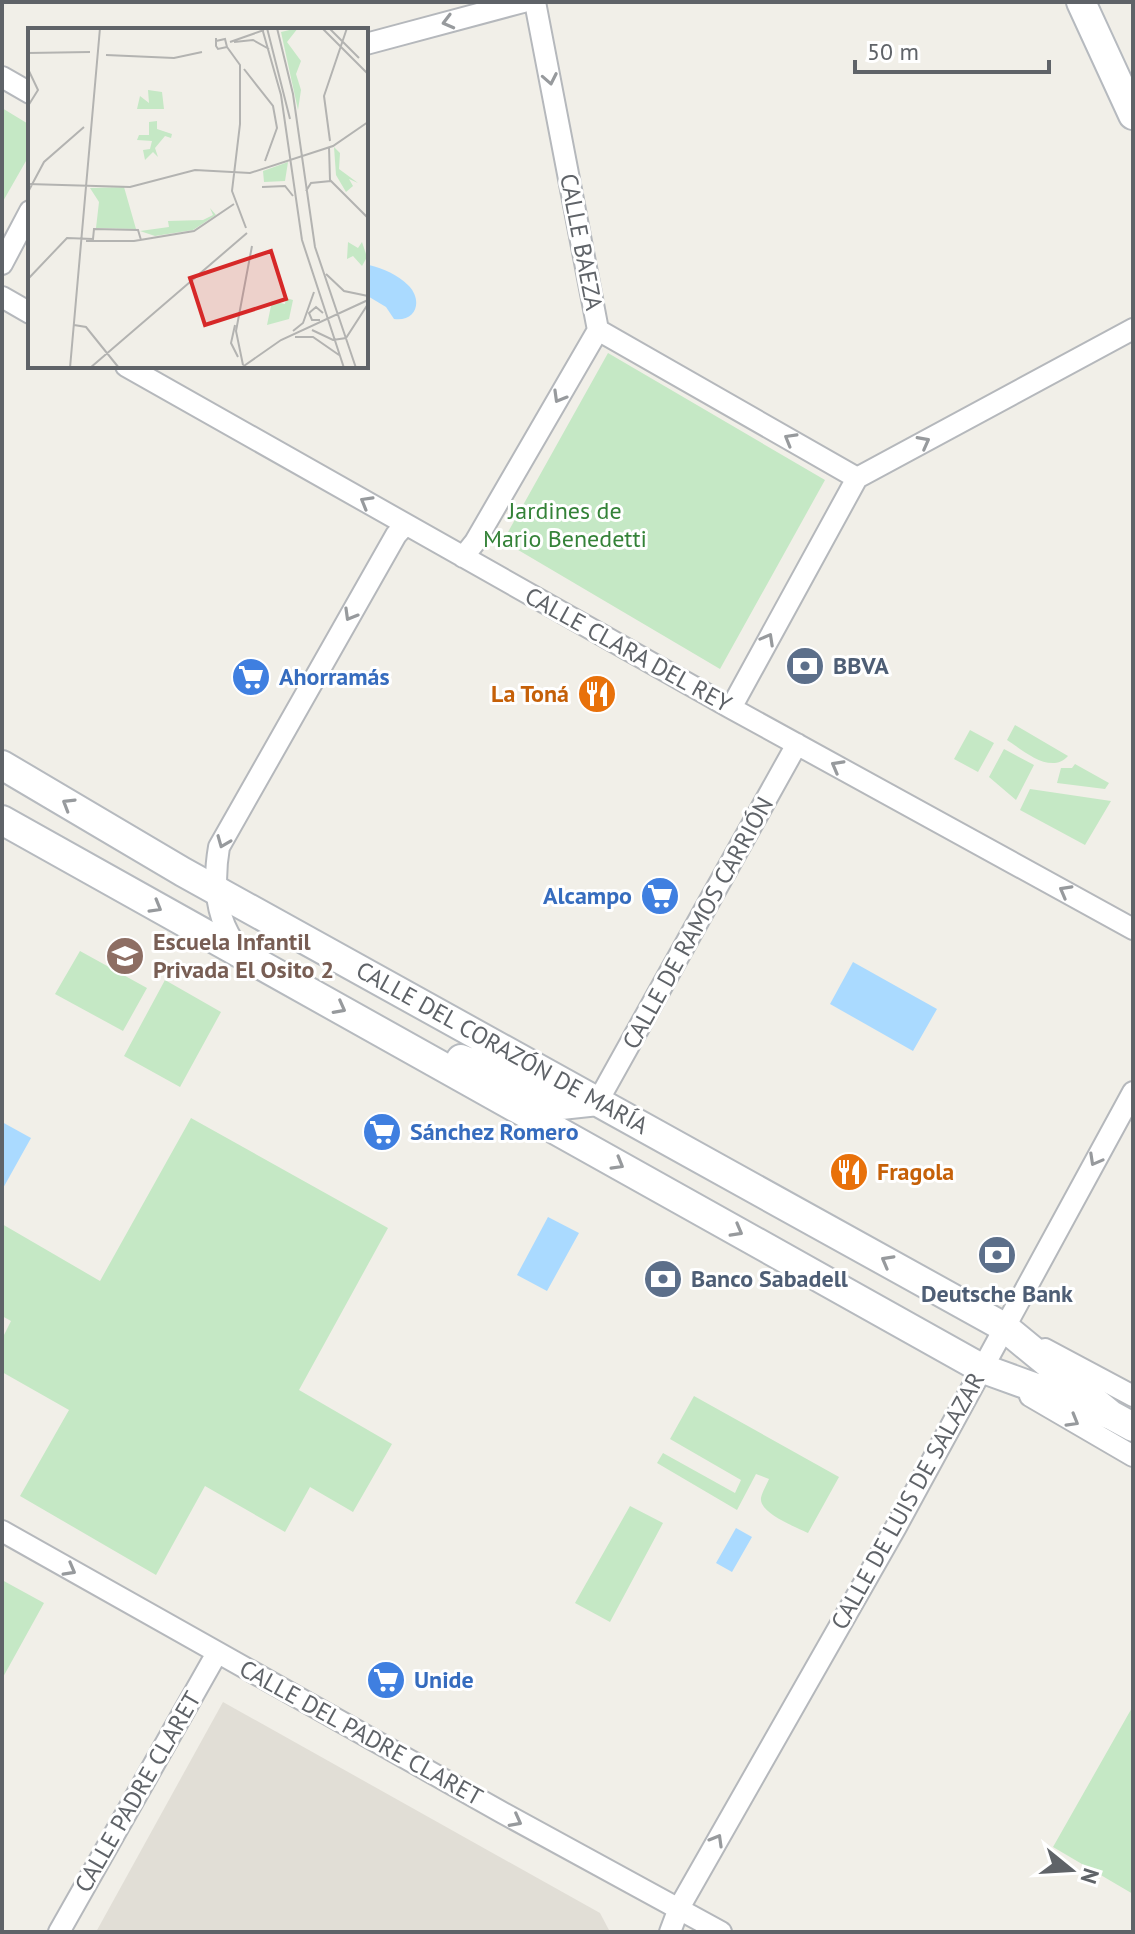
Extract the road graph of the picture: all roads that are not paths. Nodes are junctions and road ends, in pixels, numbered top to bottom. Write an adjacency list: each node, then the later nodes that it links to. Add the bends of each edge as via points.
1 (523, 2): 4 (street, one-way to 4)
2 (535, 2): 13 (street, CALLE BAEZA, one-way to 13)
3 (1081, 2): 7 (street)
4 (368, 43)
5 (2, 77): 6 (street)
6 (28, 92)
7 (1133, 115)
8 (28, 215): 9 (street)
9 (2, 264)
10 (2, 297): 11 (street)
11 (28, 312)
12 (1133, 329): 15 (street, one-way to 12)
13 (598, 330): 15 (street, CALLE BAEZA, one-way to 13); 17 (street, one-way to 17)
14 (130, 368): 16 (street, CALLE CLARA DEL REY, one-way to 14)
15 (857, 478): 18 (street, one-way to 15)
16 (405, 525): 17 (street, CALLE CLARA DEL REY); 24 (street, one-way to 24, via 228,829 219,847)
17 (463, 557): 18 (street, CALLE CLARA DEL REY)
18 (731, 708): 19 (street, CALLE CLARA DEL REY)
19 (797, 744): 25 (street, CALLE CLARA DEL REY, one-way to 19); 29 (street, CALLE DE RAMOS CARRIÓN)
20 (2, 765): 23 (street, CALLE DEL CORAZÓN DE MARÍA, one-way to 20)
21 (2, 820): 22 (street, CALLE DEL CORAZÓN DE MARÍA)
22 (88, 868): 23 (street, via 108,845 149,865); 26 (street, CALLE DEL CORAZÓN DE MARÍA, one-way to 26)
23 (183, 872): 24 (street, CALLE DEL CORAZÓN DE MARÍA)
24 (216, 890): 26 (street, via 229,937); 29 (street, CALLE DEL CORAZÓN DE MARÍA)
25 (1133, 929)
26 (247, 958): 27 (street, CALLE DEL CORAZÓN DE MARÍA, one-way to 27)
27 (429, 1057): 29 (street, via 467,1061 561,1105); 30 (street, CALLE DEL CORAZÓN DE MARÍA, one-way to 30)
28 (1133, 1092): 32 (street, CALLE DE LUIS DE SALAZAR, one-way to 32)
29 (598, 1101): 31 (street, CALLE DEL CORAZÓN DE MARÍA)
30 (669, 1193): 31 (street, via 686,1174 698,1173 784,1212); 33 (street, CALLE DEL CORAZÓN DE MARÍA, one-way to 33)
31 (807, 1216): 32 (street, CALLE DEL CORAZÓN DE MARÍA, one-way to 31)
32 (1004, 1327): 33 (street, CALLE DE LUIS DE SALAZAR); 34 (street, CALLE DEL CORAZÓN DE MARÍA); 35 (street, CALLE DEL CORAZÓN DE MARÍA)
33 (981, 1368): 35 (street, CALLE DEL CORAZÓN DE MARÍA); 36 (street, CALLE DEL CORAZÓN DE MARÍA, one-way to 36); 39 (street, CALLE DE LUIS DE SALAZAR, one-way to 33)
34 (1133, 1396)
35 (1122, 1421)
36 (1133, 1456)
37 (2, 1531): 38 (street, CALLE DEL PADRE CLARET, one-way to 38)
38 (217, 1653): 39 (street, CALLE DEL PADRE CLARET, one-way to 39); 40 (street, CALLE PADRE CLARET)
39 (679, 1908): 41 (street, CALLE DE LUIS DE SALAZAR); 42 (street, CALLE DEL PADRE CLARET)
40 (59, 1932)
41 (670, 1932)
42 (721, 1932)

